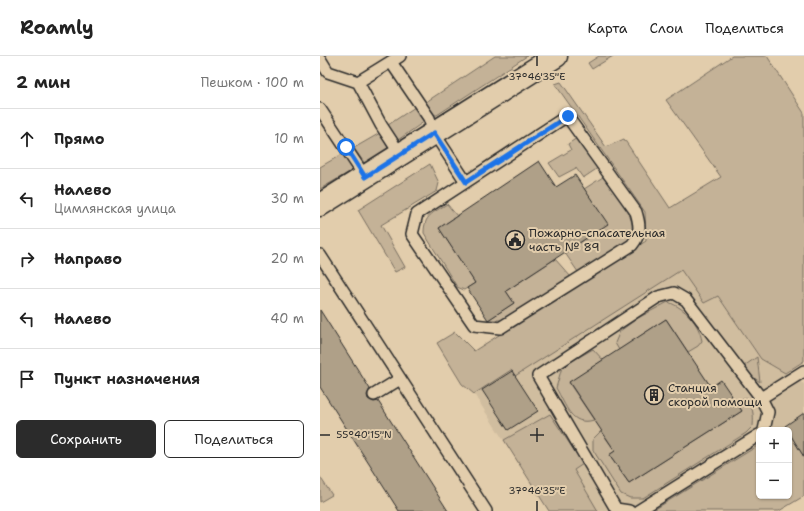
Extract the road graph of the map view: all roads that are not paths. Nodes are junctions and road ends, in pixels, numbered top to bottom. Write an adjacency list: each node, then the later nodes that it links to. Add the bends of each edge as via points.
1 (556, 56): 6 (street)
2 (320, 59): 4 (lane, via 328,72)
3 (396, 59): 4 (lane); 6 (lane, via 429,118)
4 (358, 82): 7 (lane)
5 (320, 108): 8 (lane)
6 (434, 133): 7 (street); 9 (lane)
7 (400, 154): 8 (street)
8 (365, 177): 10 (street)
9 (466, 182): 9 (lane, via 417,214 412,234 474,325 500,328 632,245 638,238 640,226 636,212 568,116)
10 (320, 205)
11 (320, 255): 13 (lane)
12 (804, 371): 15 (lane)
13 (400, 378): 14 (lane); 18 (lane)
14 (374, 395)
15 (761, 398): 16 (lane, via 768,412); 19 (lane, via 686,300 674,293 658,297 538,376 616,509)
16 (765, 427)
17 (756, 437): 20 (lane)
18 (486, 511)
19 (629, 511)
20 (638, 511)

